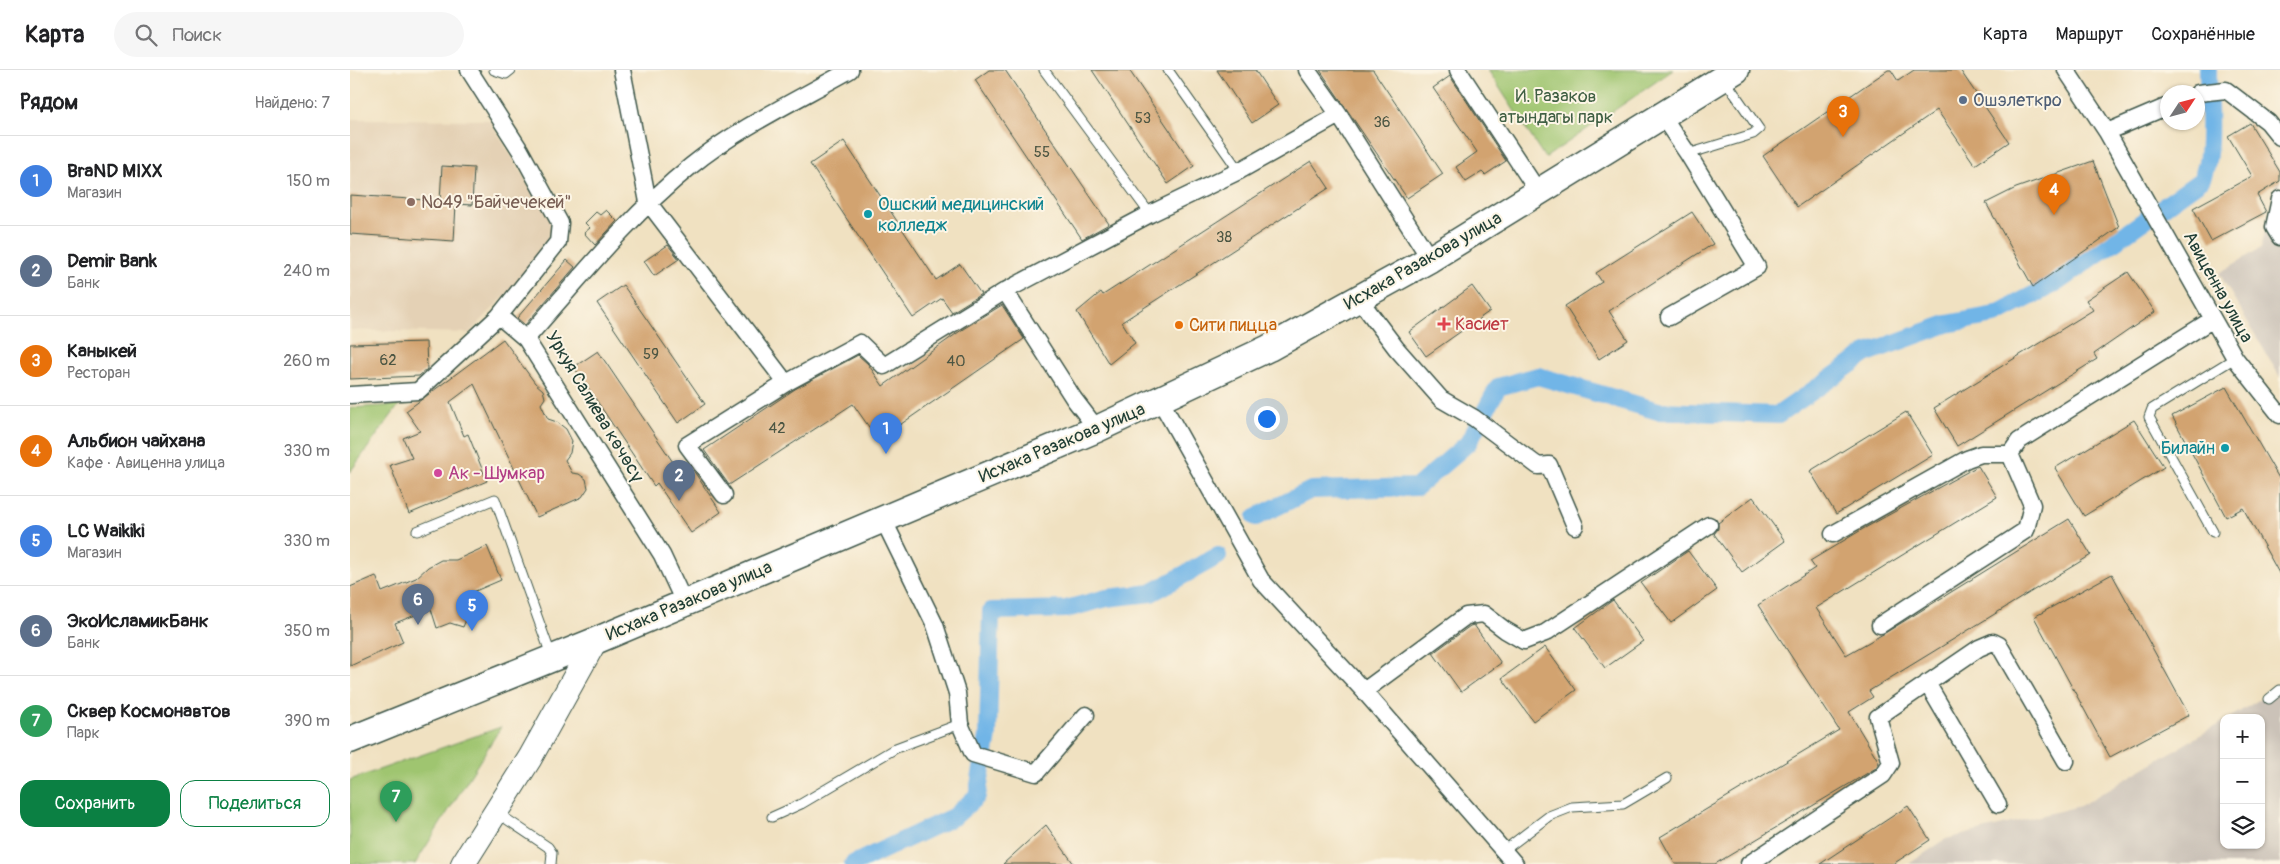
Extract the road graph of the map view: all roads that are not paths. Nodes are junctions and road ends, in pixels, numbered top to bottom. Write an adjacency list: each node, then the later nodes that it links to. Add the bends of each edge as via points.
1 (494, 70): 2 (lane, via 506,74)
2 (511, 70)
3 (622, 70): 22 (street)
4 (850, 70): 22 (street, Уркуя Салиева көчөсү, via 708,154)
5 (1044, 70): 23 (lane)
6 (1168, 70): 19 (lane)
7 (1307, 70): 14 (street)
8 (1458, 70): 20 (street)
9 (2066, 70): 16 (street)
10 (474, 72): 28 (street, via 560,223 558,242)
11 (1730, 74): 15 (main road, Исхака Разакова улица); 18 (lane, via 1759,129 1754,134)
12 (2205, 92): 17 (street, via 2226,90 2268,122)
13 (2160, 109): 16 (street)
14 (1339, 115): 19 (street); 25 (street)
15 (1662, 117): 18 (street); 20 (main road, Исхака Разакова улица)
16 (2107, 132): 30 (street, Авиценна улица)
17 (2280, 137)
18 (1688, 154): 29 (street, via 1757,267)
19 (1239, 171): 23 (street)
20 (1539, 193): 25 (main road, Исхака Разакова улица)
21 (2280, 199): 24 (street, via 2274,227)
22 (648, 202): 31 (street, Уркуя Салиева көчөсү); 33 (street)
23 (1150, 214): 26 (street)
24 (2280, 237)
25 (1430, 259): 27 (main road, Исхака Разакова улица)
26 (1005, 291): 33 (street, via 884,366 860,343); 37 (street)
27 (1359, 299): 35 (main road, Исхака Разакова улица, via 1269,348); 42 (street, via 1441,399 1538,466 1548,465)
28 (499, 316): 31 (street); 34 (street, via 418,391)
29 (1669, 317)
30 (2213, 319): 32 (street, Авиценна улица); 38 (street, via 2019,441)
31 (526, 339): 46 (street, Уркуя Салиева көчөсү, via 662,555)
32 (2235, 358): 36 (street, Авиценна улица); 44 (lane, via 2152,409 2149,417)
33 (786, 383): 39 (street, via 687,445)
34 (350, 395)
35 (1160, 400): 37 (main road, Исхака Разакова улица); 52 (street, via 1261,580)
36 (2280, 415)
37 (1096, 429): 40 (main road, Исхака Разакова улица)
38 (2010, 454): 45 (street, via 1981,454 1967,459); 47 (street, via 2032,505 2026,530)
39 (724, 495)
40 (883, 519): 46 (main road, Исхака Разакова улица); 55 (street, via 935,625 957,693)
41 (1709, 525): 52 (street, via 1545,633 1524,641 1484,614 1466,616)
42 (1575, 526)
43 (417, 531): 49 (lane, via 495,499)
44 (2213, 532)
45 (1833, 534)
46 (684, 602): 48 (main road, Исхака Разакова улица)
47 (1880, 625)
48 (595, 641): 49 (main road, Исхака Разакова улица); 60 (main road)
49 (552, 658): 56 (main road, Исхака Разакова улица)
50 (1927, 683): 57 (street, via 1980,648 1993,642 1999,645); 59 (street); 66 (street, via 1878,717 1892,762 1883,775)
51 (2280, 690): 53 (lane)
52 (1364, 691): 62 (street)
53 (2269, 699)
54 (1086, 715): 55 (street, via 1036,773 973,754)
55 (960, 724): 61 (lane, via 896,748 801,804)
56 (350, 740)
57 (2066, 761)
58 (1667, 778): 62 (lane, via 1623,804 1572,807 1549,816)
59 (1998, 804)
60 (496, 812): 63 (main road); 64 (lane, via 548,847 552,853)
61 (772, 817)
62 (1502, 852): 65 (street)
63 (463, 864)
64 (551, 864)
65 (1515, 864)
66 (1749, 864)

